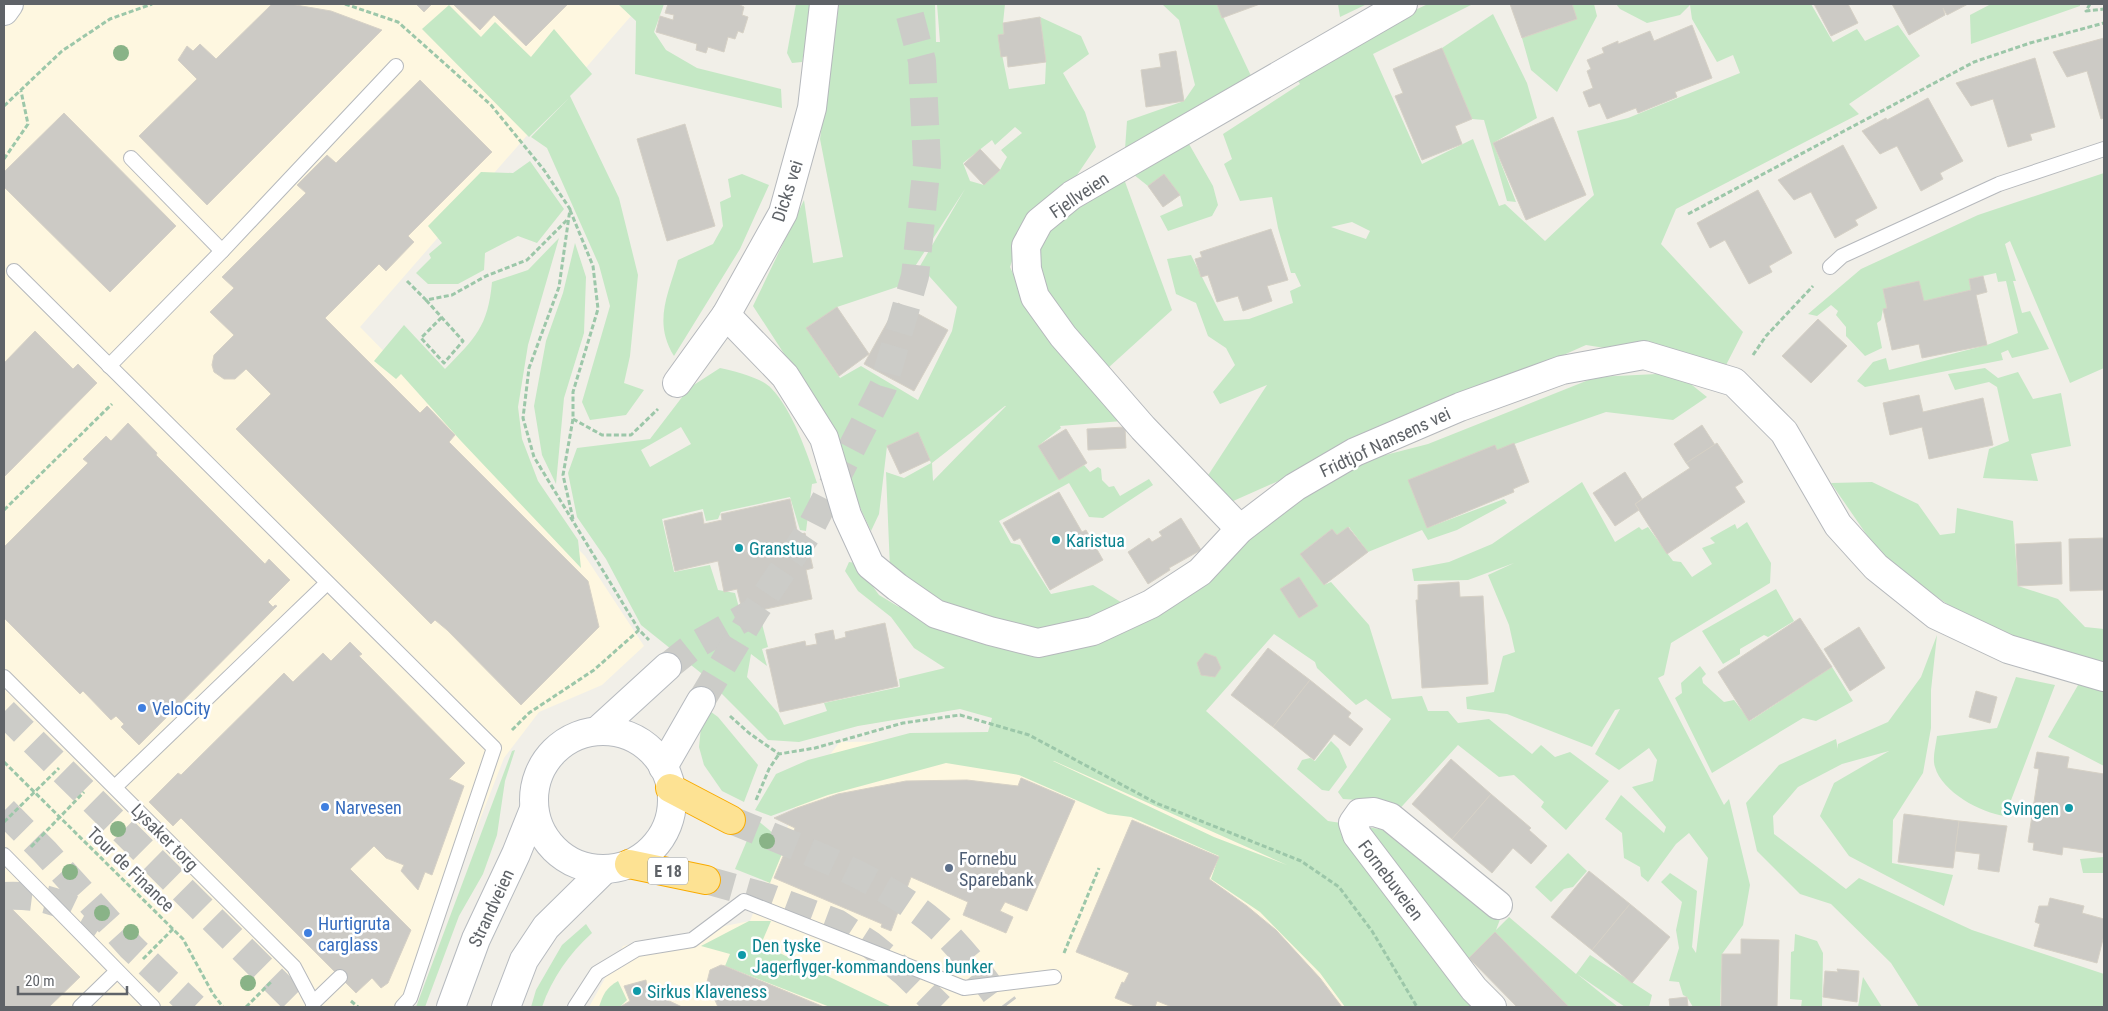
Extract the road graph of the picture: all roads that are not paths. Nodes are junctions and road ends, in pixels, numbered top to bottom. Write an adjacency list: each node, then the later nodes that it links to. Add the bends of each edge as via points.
1 (9, 4): 4 (street)
2 (824, 4): 11 (street, Dicks vei, via 812,108 783,213)
3 (1403, 4): 14 (street, Fjellveien, via 1072,195 1039,222 1026,246 1027,269 1035,297 1062,336 1143,428)
4 (4, 11)
5 (396, 66): 8 (lane)
6 (2104, 149): 9 (lane, via 1999,184 1842,256)
7 (130, 158): 8 (lane)
8 (222, 251): 12 (lane)
9 (1830, 267)
10 (14, 271): 12 (lane)
11 (726, 315): 13 (street, Dicks vei); 14 (street, Fridtjof Nansens vei, via 785,376 824,438 847,515 870,565 936,614 1038,642 1093,630 1151,604 1200,572)
12 (109, 366): 15 (lane)
13 (677, 382)
14 (1240, 528): 18 (street, Fridtjof Nansens vei, via 1294,487 1355,452 1460,407 1562,370 1644,355 1734,382 1784,432 1838,525 1876,567 1936,615 2008,649)
15 (327, 583): 22 (lane); 35 (lane, via 494,748 410,998)
16 (667, 667): 20 (street)
17 (4, 677): 22 (lane, Lysaker torg)
18 (2104, 677)
19 (701, 701): 21 (street)
20 (597, 731): 21 (street, via 628,736 654,754); 23 (street, via 567,741 544,763 537,778)
21 (667, 778): 24 (highway); 26 (street, via 671,807 667,825 658,842 645,855)
22 (115, 786): 32 (lane, Lysaker torg, via 294,967)
23 (534, 809): 26 (street, via 542,833 558,853 580,866); 36 (street, Strandveien, via 476,939)
24 (732, 820)
25 (4, 855): 29 (lane)
26 (617, 867): 27 (highway, E 18); 37 (street, via 546,927 524,960)
27 (706, 880)
28 (1498, 905): 39 (street, Fornebuveien, via 1390,817 1374,812 1360,813 1353,823 1357,835 1474,989)
29 (116, 972): 33 (lane); 34 (lane)
30 (340, 977): 32 (lane)
31 (1054, 977): 38 (lane, via 964,988 744,901 692,940 637,949 597,973)
32 (313, 1005)
33 (80, 1007)
34 (153, 1007)
35 (402, 1007)
36 (451, 1007)
37 (506, 1007)
38 (575, 1007)
39 (1492, 1007)

